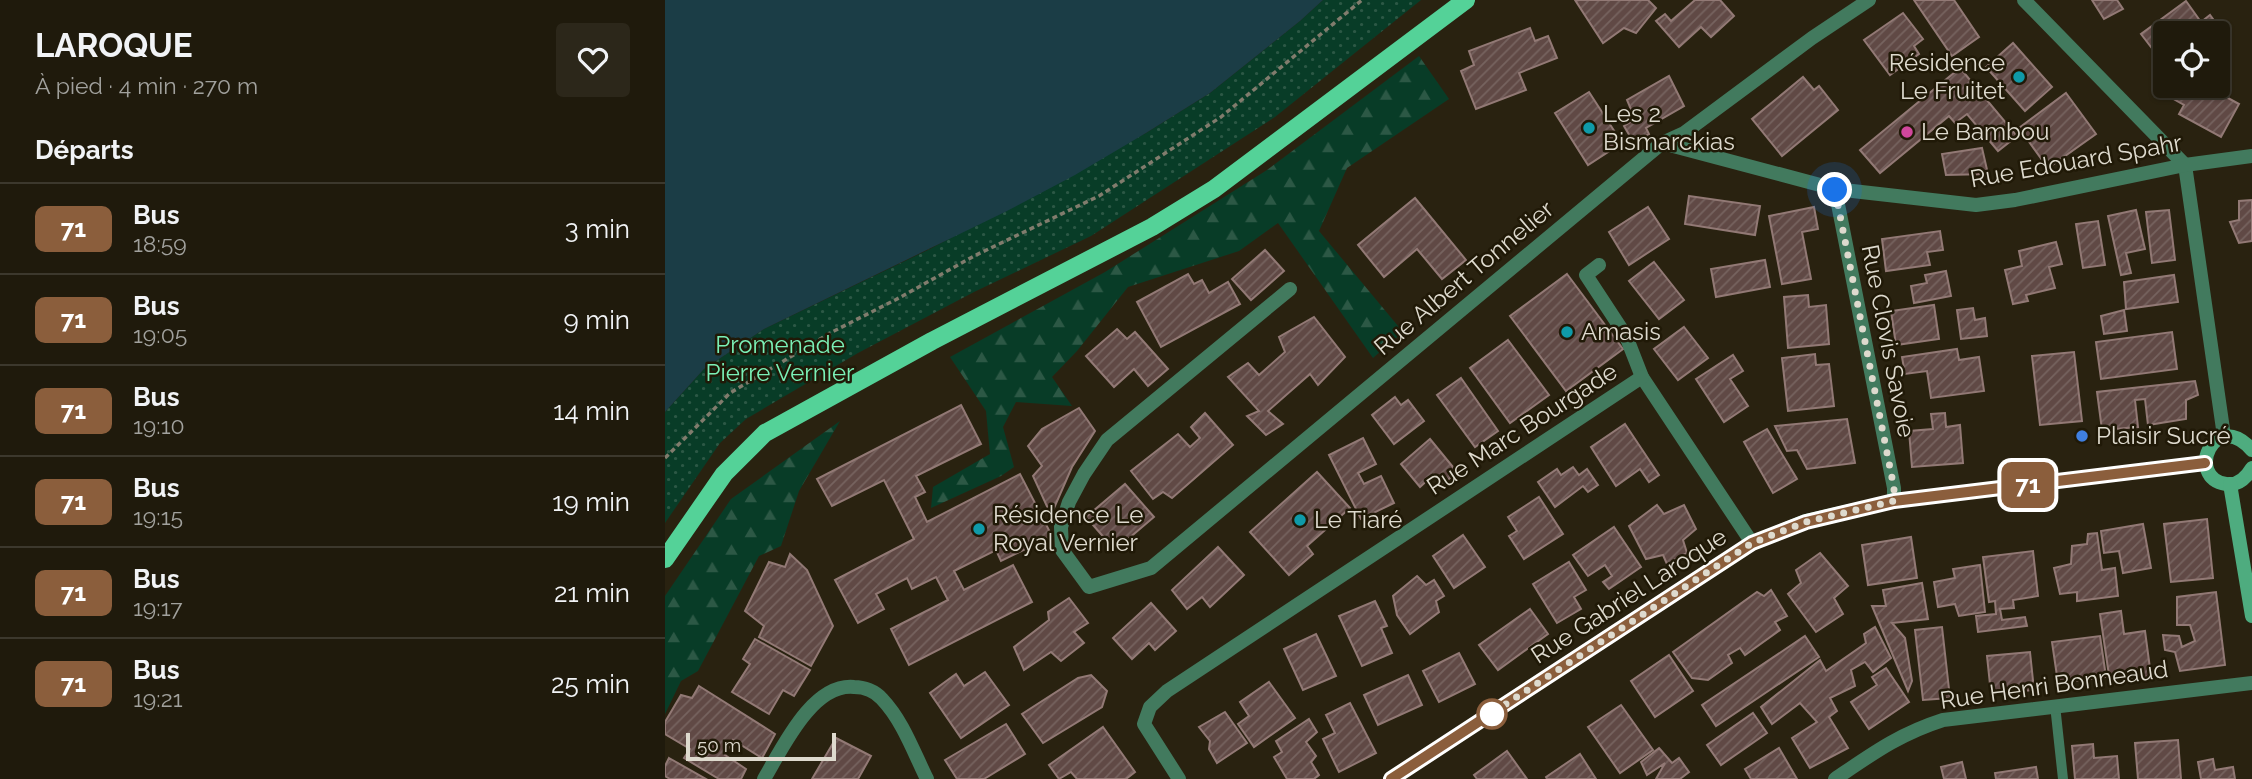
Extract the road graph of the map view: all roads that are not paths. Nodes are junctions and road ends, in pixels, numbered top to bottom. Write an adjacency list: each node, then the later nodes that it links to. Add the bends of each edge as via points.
1 (1466, 0): 18 (main road, via 1214,189 1152,227 765,433 724,474)
2 (1870, 0): 4 (street, Rue Albert Tonnelier, via 1684,133)
3 (2024, 0): 6 (street)
4 (1662, 143): 7 (street, Rue Edouard Spahr); 9 (street, Rue Albert Tonnelier, via 1150,568 1089,587 1062,550 1069,502 1084,474 1107,440)
5 (2252, 156): 6 (street, Rue Edouard Spahr)
6 (2185, 165): 7 (street, Rue Edouard Spahr, via 1976,205); 11 (street)
7 (1835, 190): 16 (street, Rue Clovis Savoie)
8 (1599, 265): 10 (street, via 1586,275 1626,337)
9 (1290, 289)
10 (1642, 377): 17 (street); 25 (street, Rue Marc Bourgade, via 1167,691 1150,707 1144,724)
11 (2224, 436): 12 (street, via 2241,439); 13 (street, via 2208,449)
12 (2252, 450)
13 (2205, 463): 15 (street, via 2217,481); 16 (street, Rue Gabriel Laroque)
14 (2252, 468): 15 (street, via 2246,478)
15 (2230, 484): 19 (street)
16 (1894, 501): 17 (street, Rue Gabriel Laroque, via 1806,522)
17 (1752, 543): 26 (street, Rue Gabriel Laroque)
18 (665, 559)
19 (2247, 561): 20 (street)
20 (2252, 616)
21 (2252, 682): 22 (street, Rue Henri Bonneaud)
22 (2055, 705): 27 (street, Rue Henri Bonneaud, via 1943,720 1916,729); 28 (lane)
23 (764, 779): 24 (street, via 807,711 830,692 849,686 871,691 892,711)
24 (927, 779)
25 (1179, 779)
26 (1391, 779)
27 (1835, 779)
28 (2063, 779)

